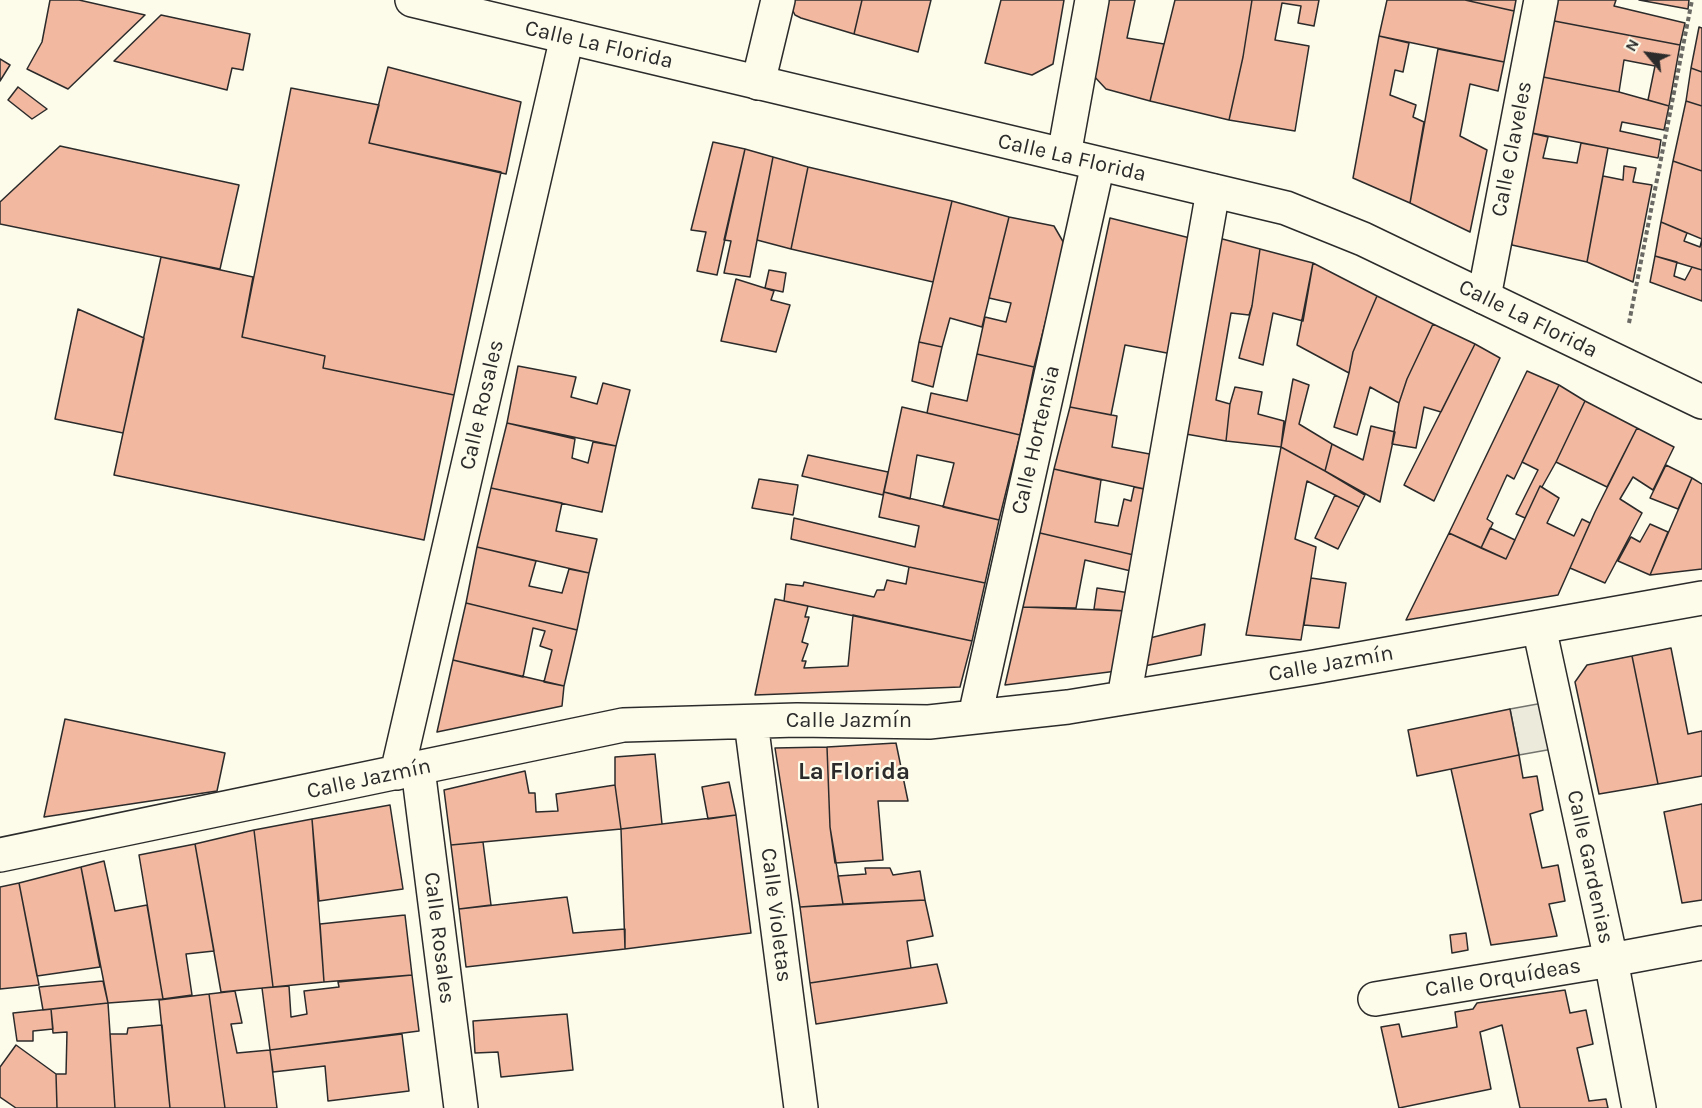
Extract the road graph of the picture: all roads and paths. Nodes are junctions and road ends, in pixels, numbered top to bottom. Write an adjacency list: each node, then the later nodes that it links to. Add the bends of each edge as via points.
1 (412, 0): 6 (street, Calle La Florida)
2 (778, 0): 7 (street)
3 (1092, 0): 8 (street)
4 (1541, 0): 11 (street, Calle Claveles)
5 (1692, 0): 12 (path)
6 (567, 37): 7 (street, Calle La Florida); 19 (street, Calle Rosales)
7 (758, 83): 8 (street, Calle La Florida)
8 (1064, 156): 9 (street, Calle La Florida)
9 (1098, 164): 10 (street, Calle La Florida); 17 (street, Calle Hortensia)
10 (1212, 191): 11 (street, Calle La Florida, via 1297,213 1363,239); 16 (street)
11 (1484, 297): 12 (street, Calle La Florida)
12 (1621, 363): 13 (street, Calle La Florida)
13 (1702, 402)
14 (1702, 598): 15 (street, Calle Jazmín)
15 (1539, 627): 16 (street, Calle Jazmín); 22 (street, Calle Gardenias)
16 (1124, 698): 17 (street, Calle Jazmín)
17 (975, 716): 18 (street, Calle Jazmín, via 929,722)
18 (752, 722): 19 (street, Calle Jazmín, via 623,725); 25 (street, Calle Violetas)
19 (408, 771): 20 (street, Calle Jazmín); 24 (street, Calle Rosales)
20 (0, 855)
21 (1702, 943): 22 (street, Calle Orquídeas)
22 (1611, 960): 23 (street, Calle Orquídeas); 26 (street, Calle Gardenias)
23 (1375, 999)
24 (461, 1108)
25 (801, 1108)
26 (1639, 1108)

